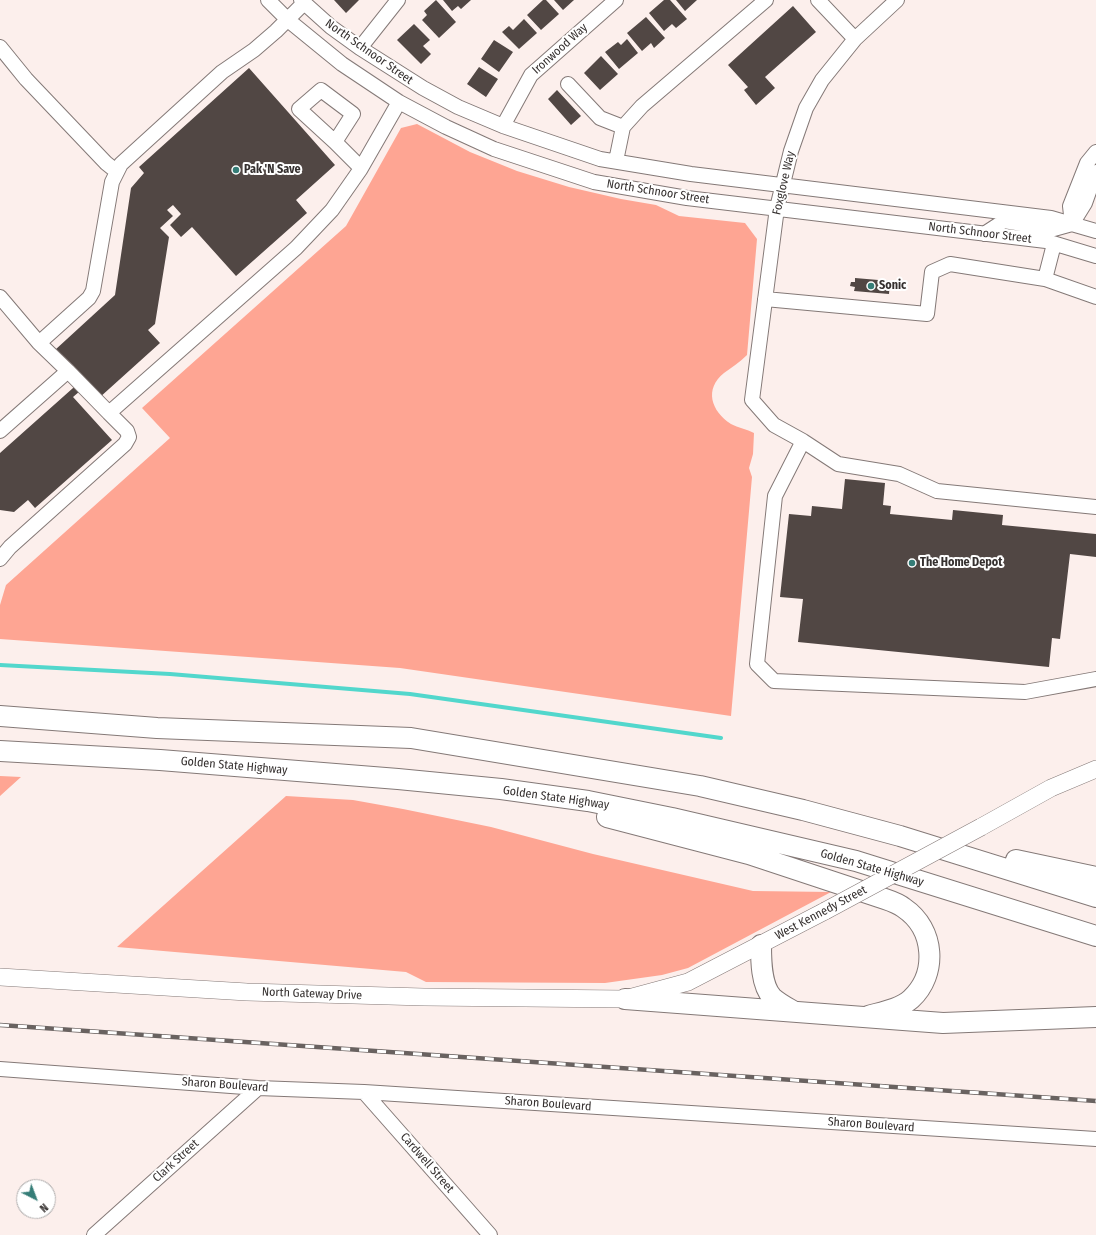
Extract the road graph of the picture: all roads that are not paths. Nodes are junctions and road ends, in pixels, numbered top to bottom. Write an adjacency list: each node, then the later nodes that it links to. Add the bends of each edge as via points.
1 (268, 0): 8 (street, North Schnoor Street)
2 (398, 0): 11 (street)
3 (616, 0): 14 (street, Ironwood Way, via 531,75)
4 (766, 0): 15 (street, via 642,106)
5 (818, 0): 9 (street)
6 (897, 0): 9 (street, Foxglove Way)
7 (302, 2): 8 (street); 11 (street, North Schnoor Street)
8 (288, 20): 13 (street, North Schnoor Street, via 342,64); 20 (street, via 254,50 222,72)
9 (854, 39): 22 (street, Foxglove Way, via 822,80 806,108)
10 (0, 47): 20 (street, via 26,79)
11 (360, 48): 14 (street, North Schnoor Street, via 423,88 458,107)
12 (568, 84): 15 (street, via 600,118)
13 (399, 102): 19 (street); 23 (street, North Schnoor Street, via 494,149 594,182 687,198)
14 (503, 126): 18 (street, North Schnoor Street, via 600,159)
15 (623, 126): 18 (street)
16 (335, 142): 19 (street)
17 (1096, 152): 24 (street, via 1087,163 1070,206)
18 (616, 161): 22 (street, North Schnoor Street, via 691,174)
19 (361, 168): 35 (street, via 332,210 296,248)
20 (116, 171): 33 (street, via 93,291 89,298)
21 (1096, 172): 24 (street, via 1085,203)
22 (782, 184): 23 (street, Foxglove Way); 24 (street, North Schnoor Street, via 1051,218)
23 (777, 208): 26 (street, North Schnoor Street); 32 (street, Foxglove Way)
24 (1072, 224): 25 (street, North Schnoor Street); 26 (street, via 1054,229 1004,222)
25 (1096, 231)
26 (984, 234): 27 (street, North Schnoor Street)
27 (1054, 244): 28 (street, North Schnoor Street); 29 (street)
28 (1096, 256)
29 (1045, 279): 31 (street); 32 (street, via 950,264 932,272 927,314)
30 (0, 298): 33 (street)
31 (1096, 298)
32 (765, 299): 37 (street, Foxglove Way, via 752,400 774,425)
33 (39, 343): 34 (street)
34 (68, 371): 35 (street); 36 (street)
35 (109, 413): 39 (street, via 127,431 129,437 125,444 10,547)
36 (0, 431)
37 (803, 441): 38 (street, via 838,464 899,474 937,491); 40 (street, via 775,496 757,664 774,681 1025,692)
38 (1096, 507)
39 (0, 559)
40 (1096, 679)
41 (0, 716): 45 (highway, via 157,728 411,738 700,786)
42 (0, 750): 44 (highway, Golden State Highway, via 160,760)
43 (1096, 769): 49 (main road, West Kennedy Street, bridge, via 1051,788)
44 (501, 789): 48 (highway, Golden State Highway, via 588,801 672,818 856,861); 53 (highway, via 748,854 885,899 905,908 921,925 929,943 930,962 924,983 910,999 893,1009)
45 (900, 836): 46 (highway); 47 (highway)
46 (1096, 877)
47 (1096, 897)
48 (1096, 936)
49 (761, 945): 51 (main road, West Kennedy Street, via 688,982); 52 (highway, via 765,983 772,996)
50 (0, 977): 51 (main road, North Gateway Drive, via 255,992 424,998)
51 (625, 999): 52 (highway)
52 (793, 1011): 53 (highway)
53 (868, 1016): 54 (highway, via 943,1022)
54 (1096, 1017)
55 (0, 1069): 56 (street, Sharon Boulevard)
56 (258, 1088): 57 (street, Sharon Boulevard); 59 (street, Clark Street)
57 (364, 1092): 58 (street, Sharon Boulevard); 60 (street, Cardwell Street)
58 (1096, 1139)
59 (94, 1235)
60 (490, 1235)

